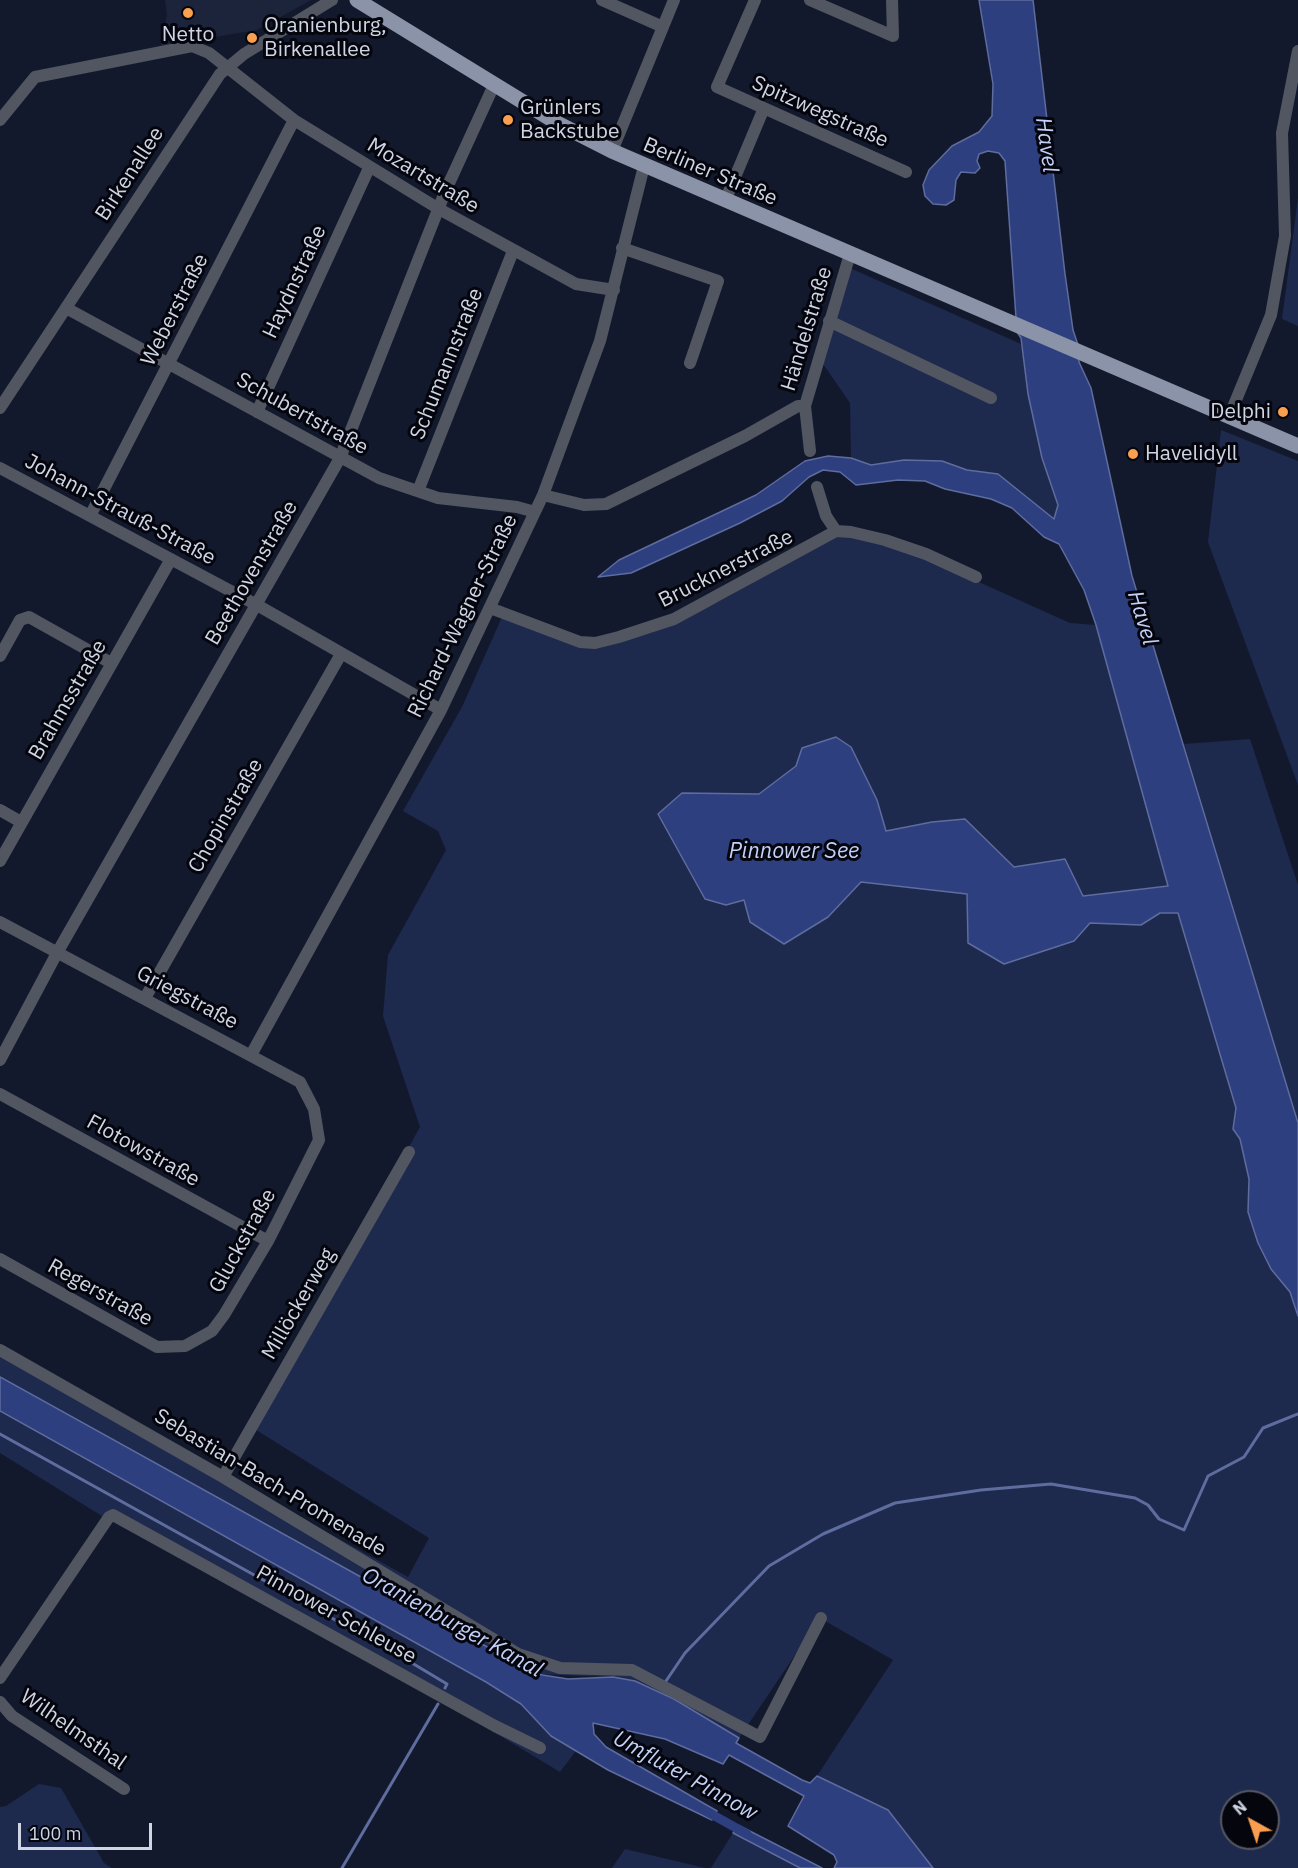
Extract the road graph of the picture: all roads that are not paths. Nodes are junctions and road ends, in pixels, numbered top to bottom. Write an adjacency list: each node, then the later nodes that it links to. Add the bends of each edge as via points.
1 (332, 0): 10 (street, Birkenallee)
2 (357, 0): 11 (main road, Berliner Straße)
3 (602, 0): 8 (street)
4 (674, 0): 8 (street)
5 (755, 0): 12 (street, Spitzwegstraße, via 717,87)
6 (810, 0): 7 (street, via 893,36)
7 (892, 0)
8 (663, 27): 15 (street)
9 (1298, 51): 33 (street, via 1282,133 1285,236 1271,315)
10 (227, 67): 13 (street, Mozartstraße, via 192,46 35,77); 14 (street, Mozartstraße); 25 (street, Birkenallee, via 208,90)
11 (494, 85): 15 (main road, Berliner Straße); 20 (street, Beethovenstraße)
12 (764, 108): 18 (street, Spitzwegstraße); 19 (street)
13 (0, 120)
14 (294, 120): 17 (street, Mozartstraße); 27 (street, Weberstraße)
15 (612, 151): 16 (main road, Berliner Straße)
16 (644, 166): 19 (main road, Berliner Straße); 21 (street, Richard-Wagner-Straße)
17 (369, 168): 20 (street, Mozartstraße); 32 (street, Haydnstraße)
18 (906, 172)
19 (725, 201): 23 (main road, Berliner Straße)
20 (439, 209): 22 (street, Mozartstraße); 36 (street, Beethovenstraße)
21 (622, 248): 24 (street, Richard-Wagner-Straße); 28 (street, via 718,281)
22 (513, 251): 24 (street, Mozartstraße, via 576,284); 39 (street, Schumannstraße)
23 (850, 254): 26 (street, Händelstraße); 33 (main road, Berliner Straße)
24 (614, 290): 40 (street, Richard-Wagner-Straße, via 586,382)
25 (66, 308): 27 (street, Schubertstraße); 31 (street, Birkenallee)
26 (829, 321): 29 (street); 30 (street, Händelstraße)
27 (169, 363): 32 (street, Schubertstraße); 42 (street, Weberstraße)
28 (690, 363)
29 (991, 398)
30 (805, 406): 35 (street, Händelstraße); 40 (street, via 798,406 606,504 584,505)
31 (0, 408)
32 (256, 412): 36 (street, Schubertstraße)
33 (1229, 417): 34 (main road, Berliner Straße)
34 (1298, 446)
35 (810, 451)
36 (340, 458): 39 (street, Schubertstraße, via 379,478); 46 (street, Beethovenstraße)
37 (0, 468): 42 (street, Johann-Strauß-Straße)
38 (817, 487): 43 (street, via 826,516)
39 (418, 490): 41 (street, Schubertstraße, via 438,498)
40 (543, 495): 41 (street, Richard-Wagner-Straße)
41 (535, 512): 47 (street, Richard-Wagner-Straße)
42 (90, 516): 44 (street, Johann-Strauß-Straße)
43 (836, 531): 45 (street, via 885,540); 47 (street, Brucknerstraße, via 674,619 619,637 580,642)
44 (171, 559): 46 (street, Johann-Strauß-Straße); 50 (street, Brahmsstraße)
45 (976, 577)
46 (257, 605): 48 (street, Johann-Strauß-Straße); 56 (street, Beethovenstraße)
47 (490, 608): 51 (street, Richard-Wagner-Straße)
48 (341, 654): 51 (street, Johann-Strauß-Straße); 57 (street, Chopinstraße)
49 (0, 656): 50 (street, via 20,620 29,617)
50 (111, 663): 53 (street, Brahmsstraße)
51 (441, 711): 58 (street, Richard-Wagner-Straße)
52 (0, 810): 53 (street)
53 (21, 822): 54 (street, Brahmsstraße)
54 (0, 861)
55 (0, 922): 56 (street, Griegstraße)
56 (57, 953): 57 (street, Griegstraße); 59 (street, Beethovenstraße)
57 (145, 998): 58 (street, Griegstraße)
58 (251, 1055): 61 (street, Griegstraße, via 300,1082 314,1109)
59 (0, 1060)
60 (0, 1094): 63 (street, Flotowstraße)
61 (319, 1140): 63 (street, Gluckstraße)
62 (410, 1152): 67 (street, Millöckerweg)
63 (268, 1241): 65 (street, Gluckstraße, via 212,1331)
64 (0, 1259): 65 (street, Regerstraße, via 157,1347)
65 (185, 1346)
66 (0, 1350): 67 (street, Sebastian-Bach-Promenade)
67 (223, 1477): 69 (street, Sebastian-Bach-Promenade, via 518,1654 560,1668 633,1670 760,1737)
68 (114, 1515): 70 (street, Wilhelmsthal); 72 (street, Pinnower Schleuse)
69 (821, 1618)
70 (0, 1678)
71 (0, 1702): 73 (street, Wilhelmsthal, via 12,1716)
72 (540, 1748)
73 (124, 1789)

